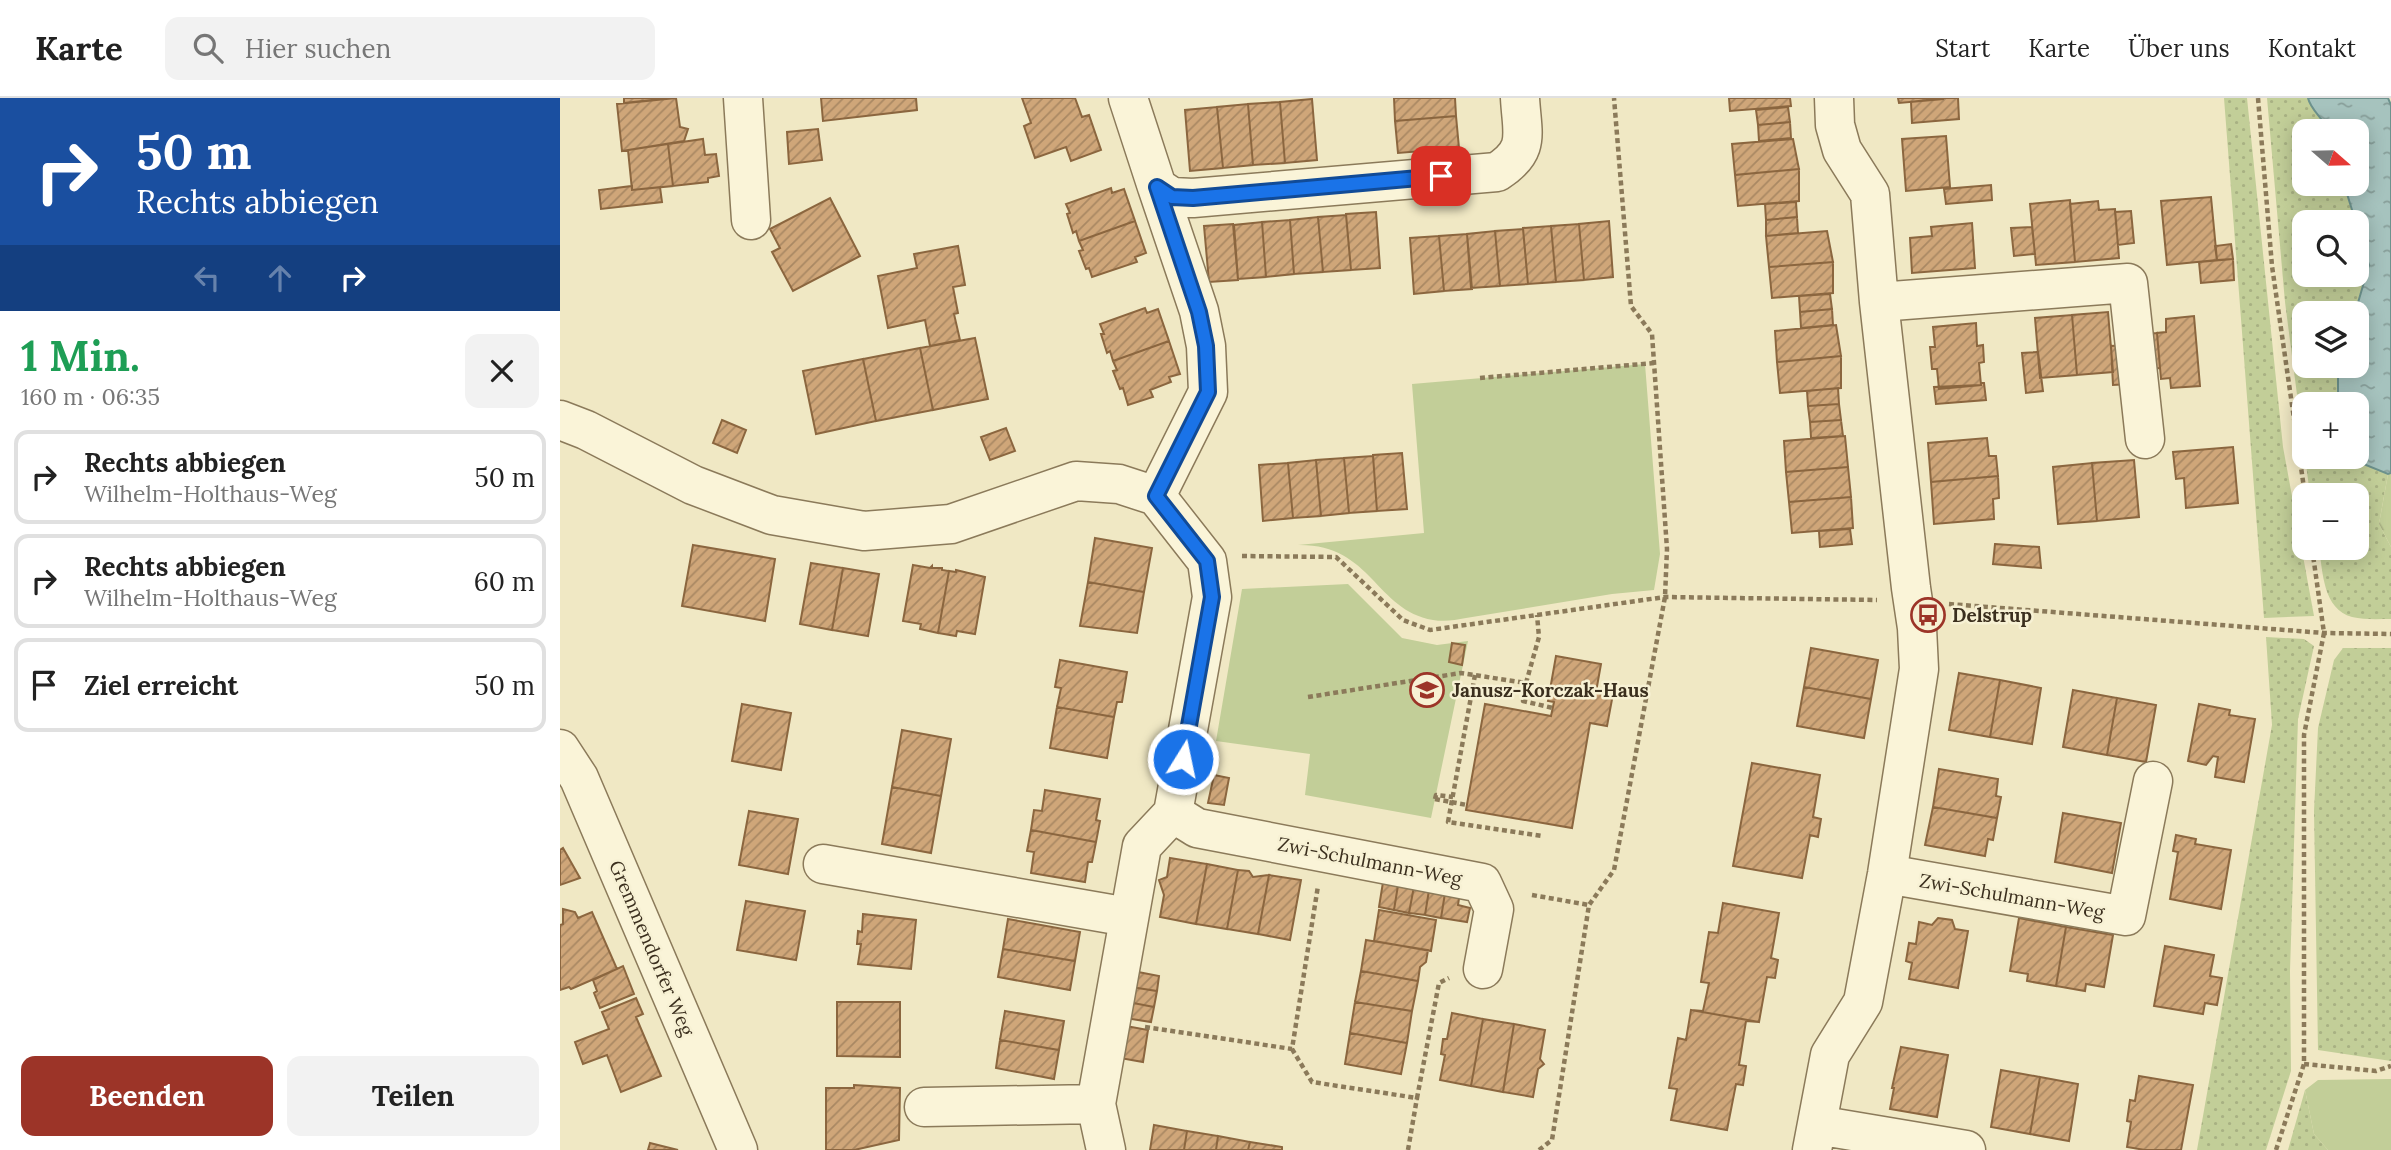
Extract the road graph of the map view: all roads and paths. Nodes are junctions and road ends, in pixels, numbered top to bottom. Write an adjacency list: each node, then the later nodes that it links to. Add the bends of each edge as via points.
1 (743, 98): 8 (street)
2 (1128, 98): 7 (street)
3 (1520, 98): 7 (street, via 1523,143 1514,160 1497,172 1193,198 1172,197)
4 (1614, 98): 10 (path, via 1631,306 1652,334)
5 (1834, 98): 9 (street, via 1842,150 1870,194)
6 (2258, 98): 14 (path, via 2273,265)
7 (1157, 187): 15 (street, via 1199,312 1208,392)
8 (751, 220)
9 (1879, 302): 13 (street, via 2128,283); 18 (street)
10 (1654, 363): 11 (path); 19 (path, via 1667,549)
11 (1480, 378)
12 (560, 420): 15 (street, via 693,485 772,515 864,531 951,524 1076,481 1119,484)
13 (2145, 439)
14 (2303, 483)
15 (1156, 496): 17 (street)
16 (2314, 560): 21 (path)
17 (1207, 561): 20 (path, via 1242,556 1336,557 1403,620 1430,630); 31 (street, via 1212,597)
18 (1912, 595): 19 (path); 21 (path); 35 (street, via 1919,669)
19 (1665, 597): 20 (path); 37 (path, via 1614,870)
20 (1536, 615): 24 (path, via 1539,637)
21 (2325, 633): 22 (path); 42 (path, via 2304,735)
22 (2391, 634)
23 (1475, 675): 24 (path); 25 (path, via 1461,673); 29 (path)
24 (1527, 683): 26 (path, via 1523,701)
25 (1308, 697)
26 (1553, 708)
27 (560, 749): 48 (street, Gremmendorfer Weg, via 579,778)
28 (2153, 781): 35 (street, Zwi-Schulmann-Weg, via 2126,916)
29 (1453, 797): 30 (path, bridge, via 1436,794 1435,799); 32 (path, via 1448,822)
30 (1467, 805)
31 (1173, 813): 33 (street, Zwi-Schulmann-Weg, via 1197,828); 38 (street, via 1142,846)
32 (1542, 836)
33 (1323, 851): 39 (street, Zwi-Schulmann-Weg, via 1482,883 1494,909); 41 (path)
34 (823, 864): 38 (street)
35 (1887, 874): 47 (street, via 1863,1002 1830,1055)
36 (1532, 895): 37 (path)
37 (1589, 905): 51 (path, via 1552,1140)
38 (1128, 917): 40 (street)
39 (1483, 969): 44 (path, via 1467,968 1439,983)
40 (1110, 1021): 41 (path); 45 (street)
41 (1292, 1049): 44 (path, via 1312,1082)
42 (2304, 1064): 43 (path, via 2376,1071); 53 (path)
43 (2391, 1066)
44 (1417, 1098): 50 (path)
45 (1096, 1104): 46 (street); 49 (street)
46 (924, 1107)
47 (1815, 1138): 52 (street)
48 (738, 1150)
49 (1106, 1150)
50 (1408, 1150)
51 (1539, 1150)
52 (1966, 1150)
53 (2276, 1150)

